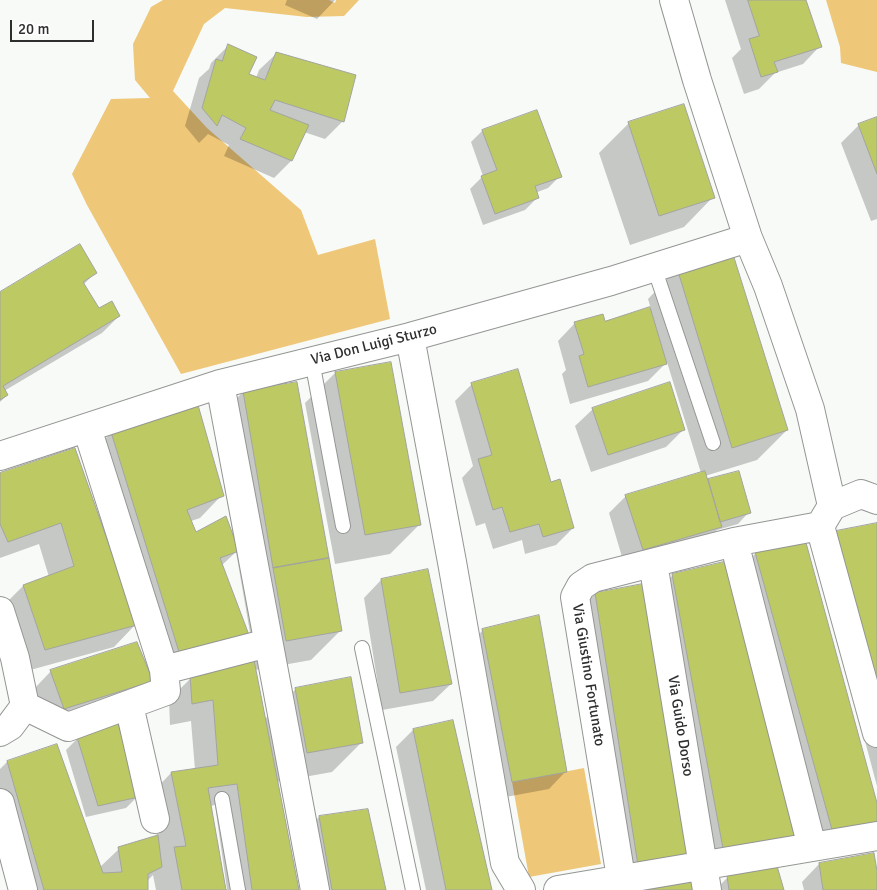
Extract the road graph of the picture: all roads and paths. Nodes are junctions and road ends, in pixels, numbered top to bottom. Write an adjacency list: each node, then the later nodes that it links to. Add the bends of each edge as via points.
1 (674, 0): 2 (street)
2 (748, 238): 3 (street, Via Don Luigi Sturzo); 11 (street, via 810,409)
3 (654, 267): 4 (street, Via Don Luigi Sturzo); 8 (lane)
4 (410, 337): 5 (street, Via Don Luigi Sturzo); 35 (street, via 505,863)
5 (312, 361): 6 (street, Via Don Luigi Sturzo); 12 (lane)
6 (220, 384): 7 (street, Via Don Luigi Sturzo); 16 (street)
7 (87, 428): 9 (street, Via Don Luigi Sturzo); 18 (street)
8 (714, 444)
9 (0, 456)
10 (877, 500): 11 (street, Via Giustino Fortunato, via 861,494)
11 (826, 516): 13 (street, Via Giustino Fortunato); 22 (street)
12 (343, 526)
13 (734, 542): 14 (street, Via Giustino Fortunato); 27 (street)
14 (653, 562): 29 (street, Via Guido Dorso); 30 (street, Via Giustino Fortunato, via 593,578 581,586 575,597)
15 (0, 611): 20 (street, via 15,658)
16 (268, 642): 18 (street); 33 (street)
17 (362, 648): 34 (lane)
18 (164, 670): 19 (street, via 166,691)
19 (129, 705): 20 (street, via 68,727); 25 (street)
20 (25, 706): 21 (street, via 10,726)
21 (0, 732)
22 (877, 733)
23 (222, 799): 32 (lane)
24 (0, 803): 28 (street)
25 (155, 819)
26 (877, 836): 27 (street)
27 (812, 847): 29 (street)
28 (7, 857): 31 (street)
29 (705, 878): 30 (street)
30 (622, 885): 36 (street)
31 (23, 890)
32 (238, 890)
33 (315, 890)
34 (413, 890)
35 (521, 890)
36 (558, 890)

